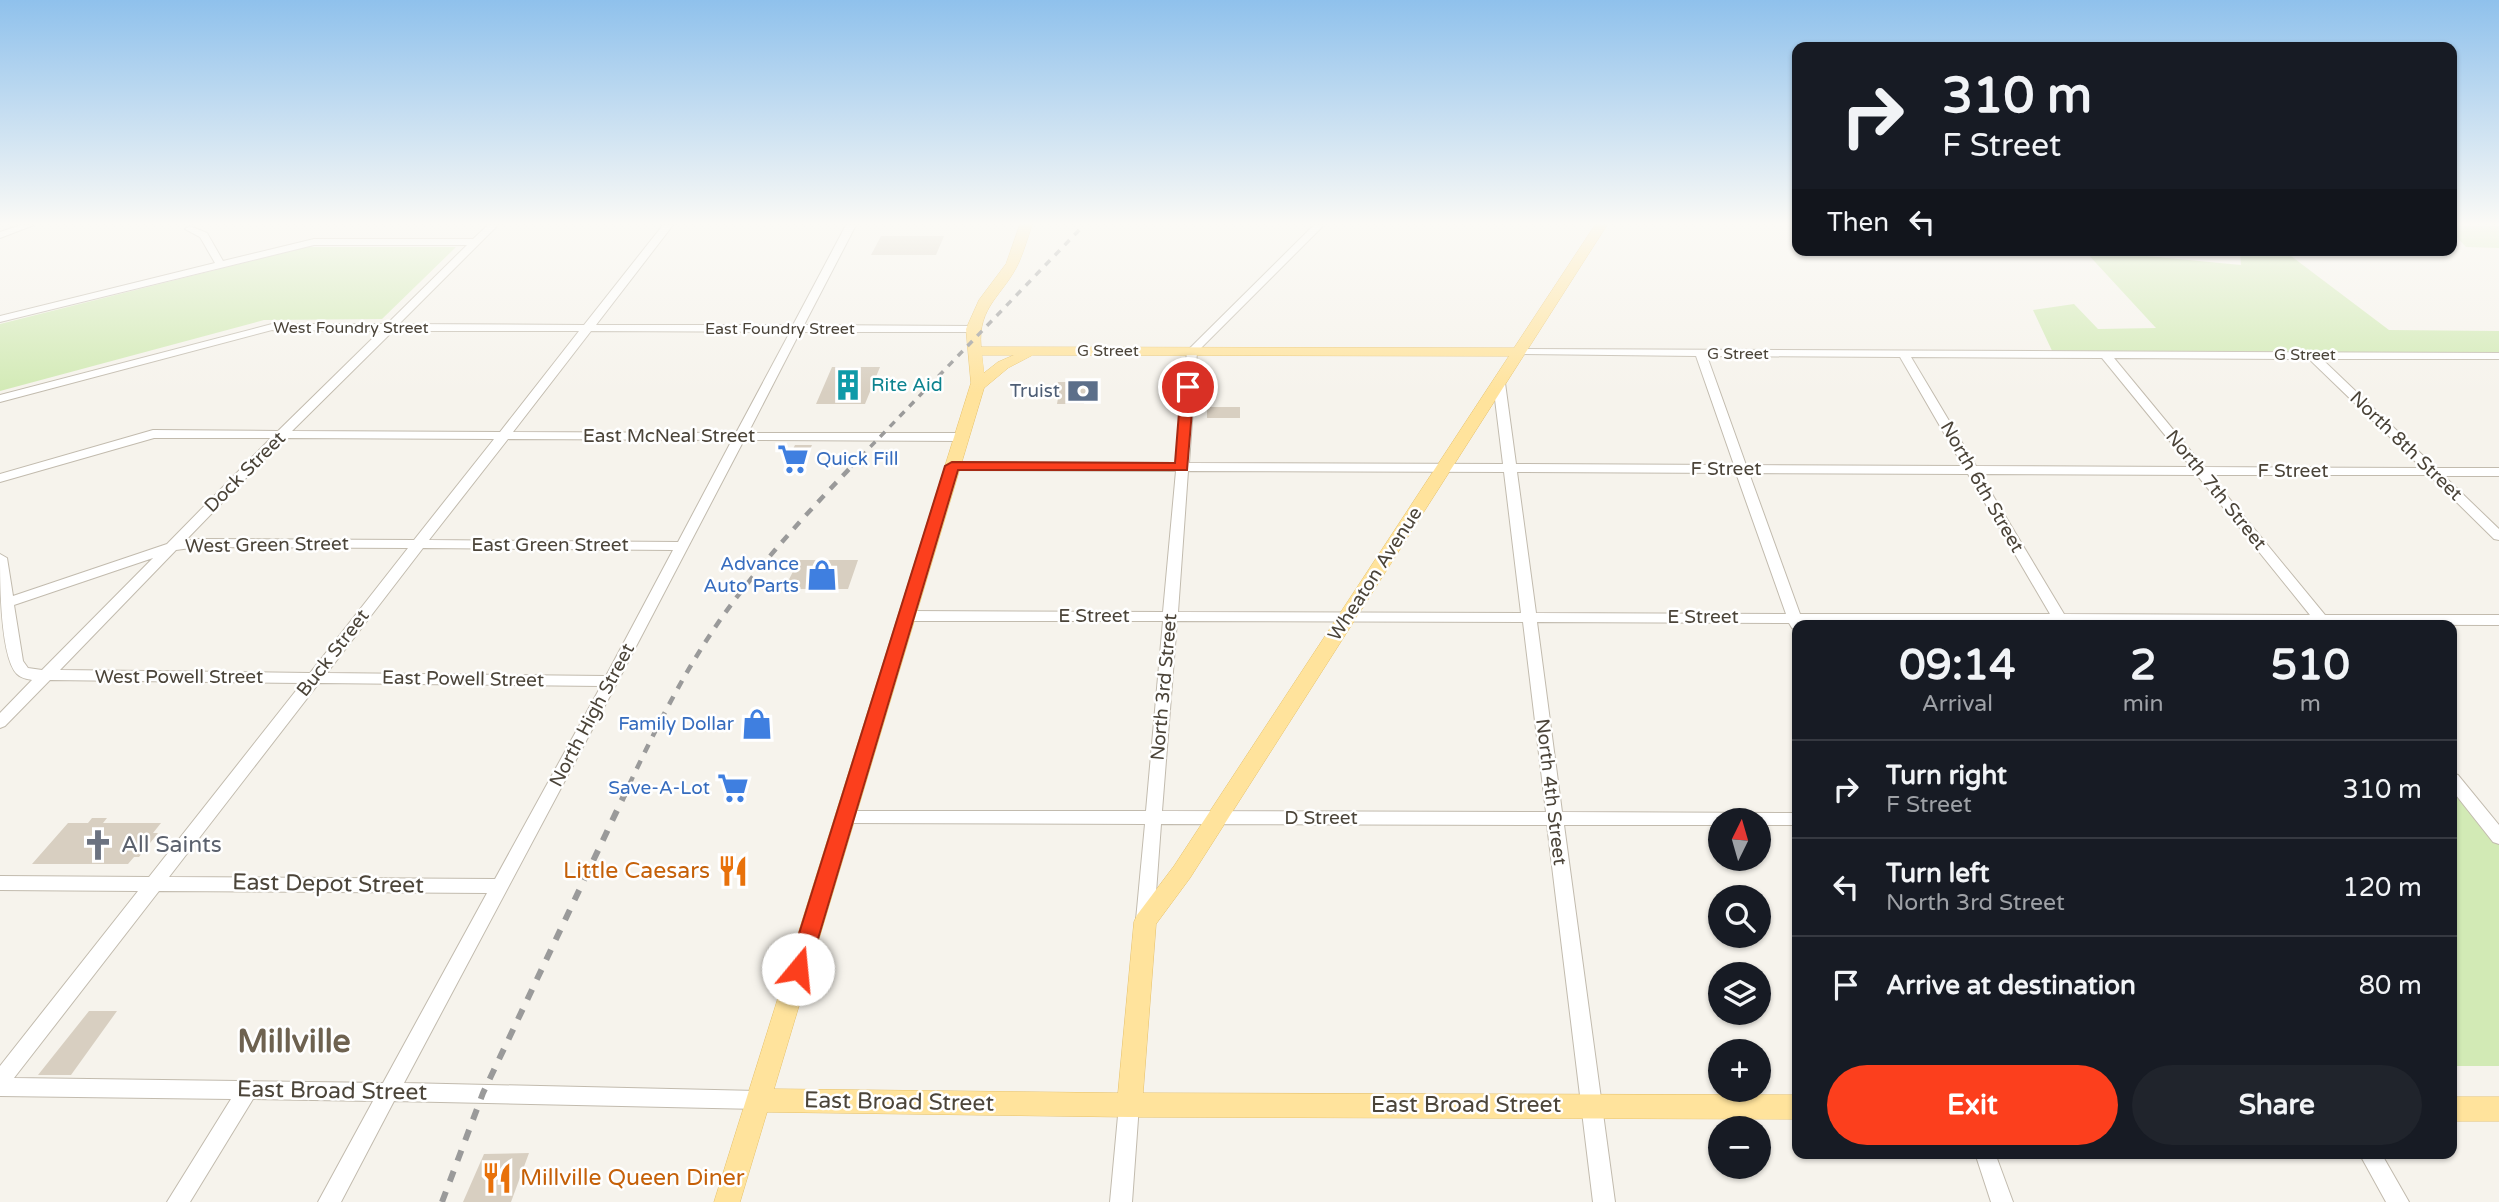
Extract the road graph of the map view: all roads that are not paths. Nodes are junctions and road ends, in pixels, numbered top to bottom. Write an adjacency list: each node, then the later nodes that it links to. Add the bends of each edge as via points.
1 (152, 281): 8 (street)
2 (436, 281): 9 (street, Dock Street)
3 (623, 281): 10 (street, Buck Street)
4 (823, 281): 11 (street, North High Street)
5 (999, 281): 12 (main road)
6 (1262, 281): 15 (street)
7 (1564, 281): 16 (main road, Wheaton Avenue)
8 (0, 319)
9 (389, 328): 10 (street, West Foundry Street); 24 (street, West Foundry Street, via 259,329); 25 (street, Dock Street)
10 (586, 328): 11 (street, East Foundry Street); 26 (street, Buck Street)
11 (799, 329): 12 (street, East Foundry Street); 27 (street, North High Street)
12 (973, 329): 13 (main road); 14 (main road, via 997,342)
13 (977, 351): 14 (main road, G Street); 23 (main road)
14 (1036, 351): 15 (main road, G Street); 23 (main road, via 1003,365)
15 (1192, 351): 16 (main road, G Street); 30 (street, North 3rd Street)
16 (1518, 352): 17 (street, G Street); 22 (main road, Wheaton Avenue)
17 (1700, 353): 18 (street, G Street); 33 (street)
18 (1903, 355): 19 (street, G Street); 34 (street, North 6th Street)
19 (2106, 355): 20 (street, G Street); 35 (street, North 7th Street)
20 (2312, 355): 21 (street, G Street); 36 (street, North 8th Street)
21 (2499, 356)
22 (1499, 383): 31 (main road, Wheaton Avenue); 32 (street, North 4th Street)
23 (977, 386): 28 (main road)
24 (0, 399)
25 (282, 434): 26 (street, East McNeal Street); 38 (street, East McNeal Street, via 153,434); 42 (street, Dock Street)
26 (503, 435): 27 (street, East McNeal Street); 40 (street, Buck Street)
27 (741, 436): 28 (street, East McNeal Street); 41 (street, North High Street)
28 (961, 437): 29 (main road)
29 (952, 466): 30 (street, F Street); 45 (main road)
30 (1182, 467): 31 (street, F Street); 46 (street, North 3rd Street)
31 (1444, 468): 32 (street, F Street); 47 (main road, Wheaton Avenue)
32 (1511, 468): 33 (street, F Street); 48 (street, North 4th Street)
33 (1741, 469): 34 (street, F Street); 49 (street)
34 (1971, 470): 35 (street, F Street); 50 (street, North 6th Street)
35 (2200, 471): 36 (street, F Street); 51 (street, North 7th Street)
36 (2432, 471): 37 (street, F Street); 39 (street, North 8th Street)
37 (2499, 472)
38 (0, 478)
39 (2499, 536)
40 (418, 544): 41 (street, East Green Street); 42 (street, West Green Street, via 198,543); 56 (street, Buck Street)
41 (683, 546): 57 (street, North High Street)
42 (171, 547): 44 (street, West Green Street); 55 (street, Dock Street)
43 (0, 558): 44 (street)
44 (4, 605): 55 (street, via 16,662 23,672)
45 (906, 616): 46 (street, E Street); 60 (main road)
46 (1170, 616): 47 (street, E Street); 61 (street, North 3rd Street)
47 (1347, 616): 48 (street, E Street); 62 (main road, Wheaton Avenue)
48 (1529, 617): 54 (street, E Street); 64 (street, North 4th Street)
49 (1795, 620)
50 (2060, 620)
51 (2322, 620)
52 (2457, 620): 53 (street, E Street)
53 (2499, 620)
54 (1792, 622)
55 (44, 677): 56 (street, West Powell Street); 58 (street, Dock Street)
56 (314, 678): 57 (street, East Powell Street); 67 (street, Buck Street)
57 (611, 681): 69 (street, North High Street)
58 (0, 722)
59 (2457, 784): 65 (street)
60 (845, 817): 61 (street, D Street); 74 (main road)
61 (1154, 817): 62 (street, D Street); 70 (street, North 3rd Street)
62 (1216, 818): 64 (street, D Street); 70 (main road, Wheaton Avenue)
63 (1792, 819): 64 (street, D Street)
64 (1555, 820): 76 (street, North 4th Street)
65 (2493, 823): 66 (street)
66 (2499, 837)
67 (156, 882): 68 (street, East Depot Street); 69 (street, East Depot Street); 71 (street, Buck Street)
68 (0, 883)
69 (500, 886): 73 (street, North High Street)
70 (1145, 922): 75 (main road, North 3rd Street)
71 (0, 1084): 72 (street, East Broad Street)
72 (248, 1089): 73 (street, East Broad Street); 82 (street)
73 (387, 1093): 74 (street, East Broad Street); 83 (street, North High Street)
74 (758, 1100): 75 (main road, East Broad Street); 84 (main road)
75 (1129, 1105): 76 (main road, East Broad Street); 85 (street, North 3rd Street)
76 (1591, 1105): 77 (main road, East Broad Street); 86 (street, North 4th Street)
77 (1792, 1107)
78 (2457, 1109): 79 (main road)
79 (2499, 1109)
80 (1986, 1159): 87 (street)
81 (2373, 1159): 88 (street)
82 (177, 1202)
83 (329, 1202)
84 (727, 1202)
85 (1121, 1202)
86 (1604, 1202)
87 (2002, 1202)
88 (2398, 1202)

